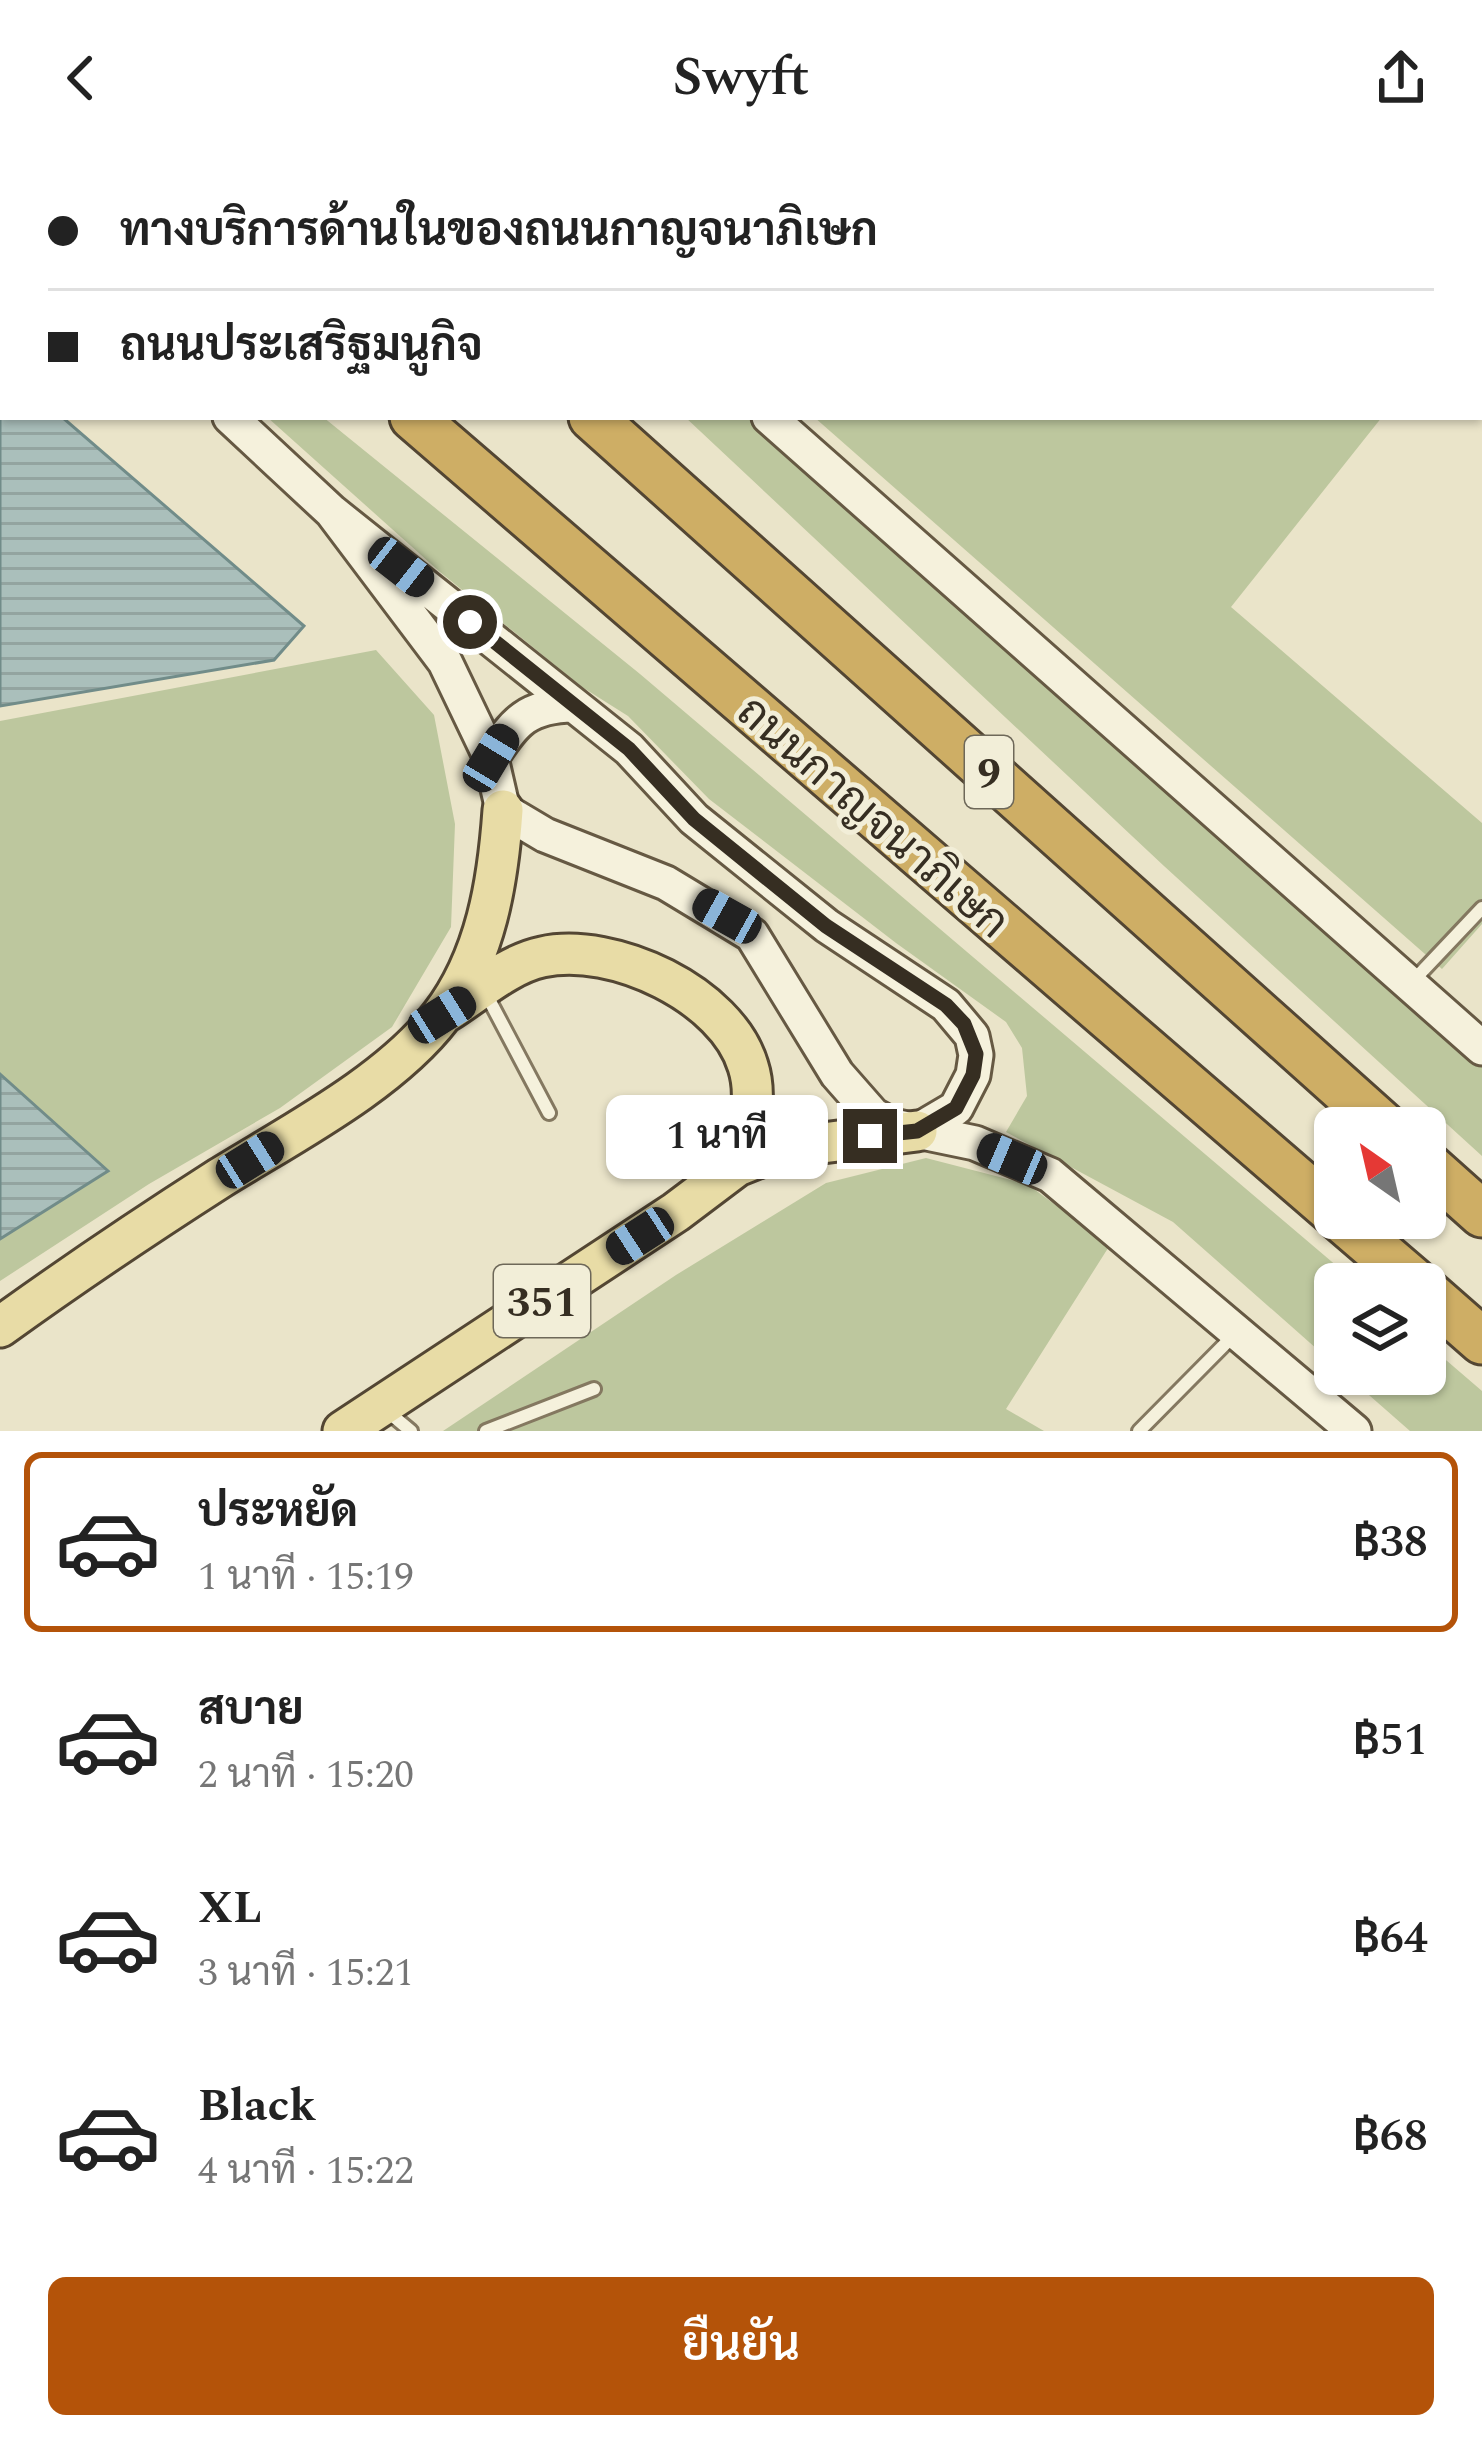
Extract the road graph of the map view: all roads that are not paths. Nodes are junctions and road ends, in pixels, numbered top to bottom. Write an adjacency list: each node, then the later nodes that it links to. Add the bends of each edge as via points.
1 (233, 420): 7 (main road)
2 (402, 420): 6 (highway)
3 (416, 420): 6 (highway, ถนนกาญจนาภิเษก / 9)
4 (595, 420): 16 (highway, 9)
5 (772, 420): 12 (main road)
6 (466, 465): 21 (highway, ถนนกาญจนาภิเษก / 9)
7 (332, 512): 8 (main road); 9 (main road, via 445,662)
8 (573, 705): 9 (main road, via 544,705 520,718); 18 (main road, via 629,749 694,819 964,1024 976,1054 966,1093)
9 (491, 758): 10 (main road)
10 (503, 809): 14 (main road, via 484,937); 18 (main road, via 544,835 666,883 752,934 853,1095 892,1126)
11 (1482, 908): 12 (lane)
12 (1410, 984): 15 (main road)
13 (483, 989): 14 (main road); 17 (lane); 19 (main road, via 522,964 572,954 601,956 691,995 728,1024 750,1071 752,1113)
14 (442, 1015): 26 (main road, via 380,1073)
15 (1482, 1048)
16 (1363, 1107)
17 (549, 1113)
18 (917, 1131): 19 (main road, 351, via 783,1148); 27 (main road, via 975,1143 1050,1174)
19 (737, 1166): 30 (main road, 351)
20 (1446, 1181): 22 (highway)
21 (1314, 1195)
22 (1482, 1214)
23 (1365, 1239): 24 (highway, ถนนกาญจนาภิเษก / 9)
24 (1393, 1263)
25 (1446, 1309): 28 (highway)
26 (0, 1327)
27 (1237, 1333): 33 (lane); 34 (main road)
28 (1482, 1341)
29 (594, 1389): 32 (lane)
30 (396, 1419): 31 (main road, 351)
31 (343, 1431)
32 (486, 1431)
33 (1139, 1431)
34 (1354, 1431)

